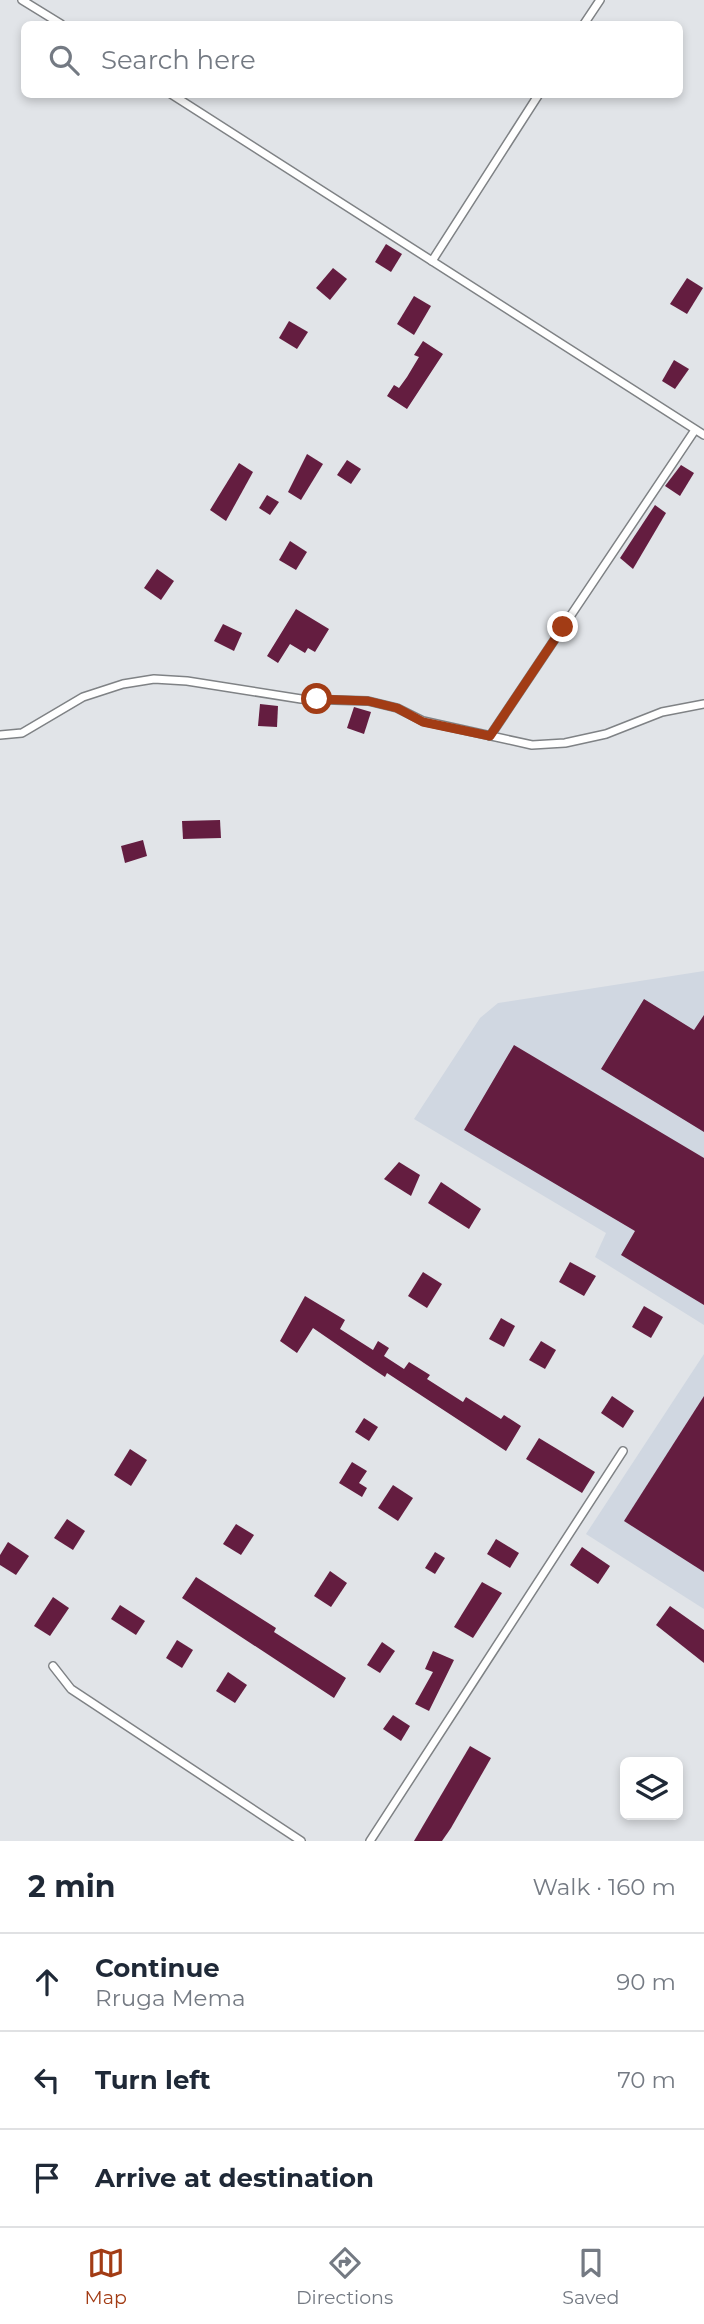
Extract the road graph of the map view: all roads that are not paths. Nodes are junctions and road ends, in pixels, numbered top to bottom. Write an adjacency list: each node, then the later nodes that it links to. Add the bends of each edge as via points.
1 (22, 0): 3 (lane)
2 (600, 0): 4 (lane)
3 (56, 21)
4 (586, 21)
5 (177, 98): 7 (lane)
6 (536, 98): 7 (lane)
7 (432, 261): 8 (lane)
8 (695, 430): 9 (lane); 12 (lane)
9 (704, 435)
10 (704, 704): 12 (lane, via 662,712 606,734 565,743 532,745)
11 (0, 736): 12 (lane, via 22,733 83,697 123,684 159,680 301,699 368,701 397,708 423,722)
12 (490, 736)
13 (623, 1451): 16 (lane)
14 (53, 1666): 15 (lane, via 71,1689)
15 (301, 1841)
16 (370, 1841)

